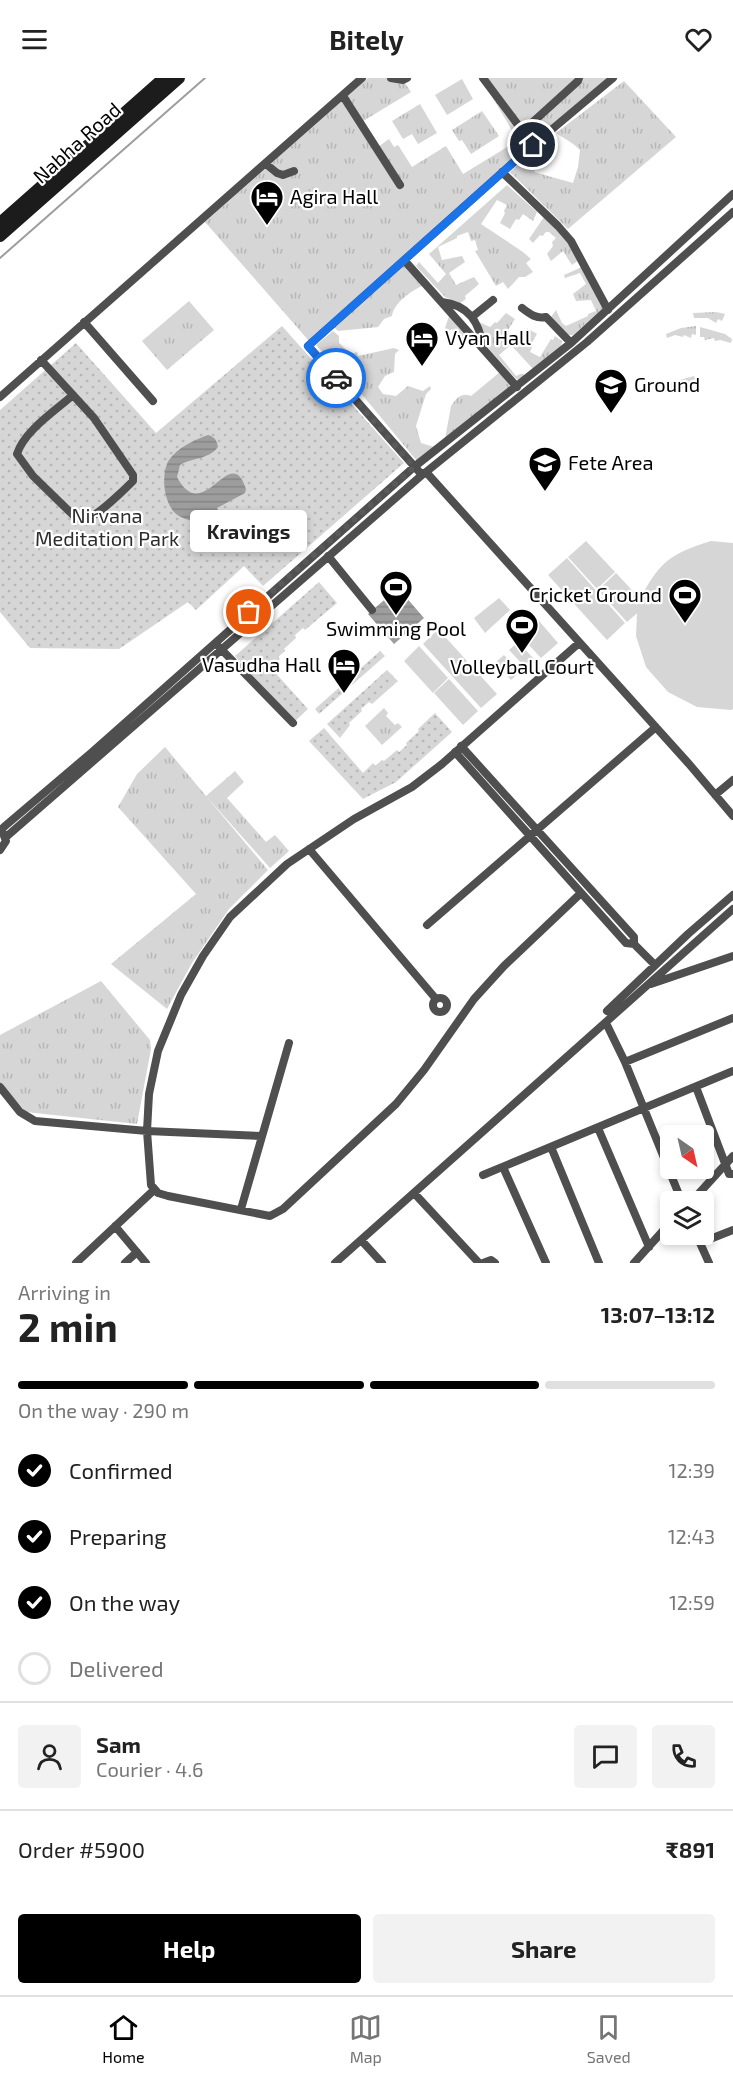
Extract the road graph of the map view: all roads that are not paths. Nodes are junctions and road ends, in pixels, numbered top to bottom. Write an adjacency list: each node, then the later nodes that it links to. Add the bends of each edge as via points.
1 (164, 78): 18 (main road, Nabha Road)
2 (179, 78): 19 (main road, Nabha Road)
3 (362, 78): 9 (street)
4 (391, 78): 5 (street)
5 (407, 78)
6 (483, 78): 10 (street)
7 (579, 78): 10 (street)
8 (613, 78): 11 (street)
9 (343, 96): 12 (street); 15 (street)
10 (523, 131): 11 (street)
11 (533, 145): 14 (street)
12 (266, 164): 13 (street, via 283,175); 28 (street)
13 (294, 171)
14 (502, 172): 20 (street); 26 (street, via 571,241)
15 (400, 185)
16 (733, 194): 21 (street)
17 (733, 212): 24 (street)
18 (0, 223)
19 (0, 236)
20 (404, 260): 23 (street); 36 (street, via 308,346)
21 (621, 297): 24 (street); 26 (street)
22 (493, 300): 27 (street)
23 (442, 302): 27 (street); 30 (street)
24 (627, 306): 36 (street, via 545,377)
25 (522, 308): 29 (street, via 533,316 546,317)
26 (608, 309): 29 (street)
27 (472, 317): 30 (street, via 480,328)
28 (84, 322): 31 (street); 35 (street)
29 (571, 343): 32 (street)
30 (483, 348): 32 (street)
31 (41, 360): 33 (street); 34 (street)
32 (517, 387): 36 (street)
33 (73, 395): 33 (street, via 94,418 134,482 91,518 82,519 74,516 33,476 17,453 26,436)
34 (0, 396)
35 (153, 401)
36 (420, 471): 37 (street); 39 (street); 40 (street)
37 (328, 556): 38 (street); 40 (street)
38 (372, 610)
39 (579, 643): 42 (street); 43 (street)
40 (218, 645): 41 (street); 47 (street)
41 (293, 723)
42 (656, 727): 45 (street); 48 (street)
43 (458, 749): 48 (street); 49 (street, via 412,787)
44 (733, 780): 45 (street)
45 (715, 795): 46 (street)
46 (733, 816)
47 (2, 833): 50 (street, via 5,845)
48 (534, 834): 51 (street); 54 (street); 55 (street, via 634,937)
49 (309, 849): 61 (street, via 436,999 445,1001 444,1010); 70 (street, via 230,917 203,956 181,995 158,1051 149,1094)
50 (0, 850)
51 (581, 892): 55 (street, via 626,943); 61 (street, via 504,966)
52 (733, 895): 57 (street)
53 (733, 909): 58 (street)
54 (427, 925)
55 (634, 944): 57 (street)
56 (732, 958): 58 (street)
57 (655, 965): 59 (street)
58 (647, 985): 62 (street)
59 (607, 1011)
60 (733, 1018): 64 (street)
61 (456, 1023): 82 (street, via 396,1104 292,1202 270,1216)
62 (606, 1023): 64 (street); 81 (street)
63 (289, 1043): 71 (street)
64 (625, 1062): 68 (street)
65 (733, 1071): 67 (street)
66 (0, 1087): 70 (street, via 20,1112 34,1121)
67 (696, 1087): 68 (street); 74 (street)
68 (643, 1107): 69 (street); 79 (street)
69 (598, 1128): 72 (street); 89 (street)
70 (147, 1131): 71 (street); 78 (street)
71 (262, 1136): 82 (street)
72 (551, 1147): 75 (street); 99 (street)
73 (733, 1156): 74 (street)
74 (725, 1164): 77 (street, via 729,1174); 80 (street)
75 (503, 1167): 76 (street); 98 (street)
76 (483, 1174)
77 (733, 1174)
78 (154, 1190): 82 (street); 83 (street)
79 (677, 1191)
80 (701, 1191)
81 (414, 1193): 87 (street); 96 (street)
82 (241, 1209)
83 (115, 1227): 90 (street); 91 (street)
84 (733, 1230): 86 (street)
85 (660, 1234): 89 (street)
86 (714, 1235)
87 (361, 1240): 94 (street); 95 (street)
88 (701, 1245): 101 (street)
89 (649, 1247): 100 (street)
90 (137, 1252): 92 (street); 93 (street)
91 (76, 1263)
92 (125, 1263)
93 (146, 1263)
94 (335, 1263)
95 (382, 1263)
96 (481, 1263): 97 (street)
97 (495, 1263)
98 (546, 1263)
99 (599, 1263)
100 (634, 1263)
101 (709, 1263)

